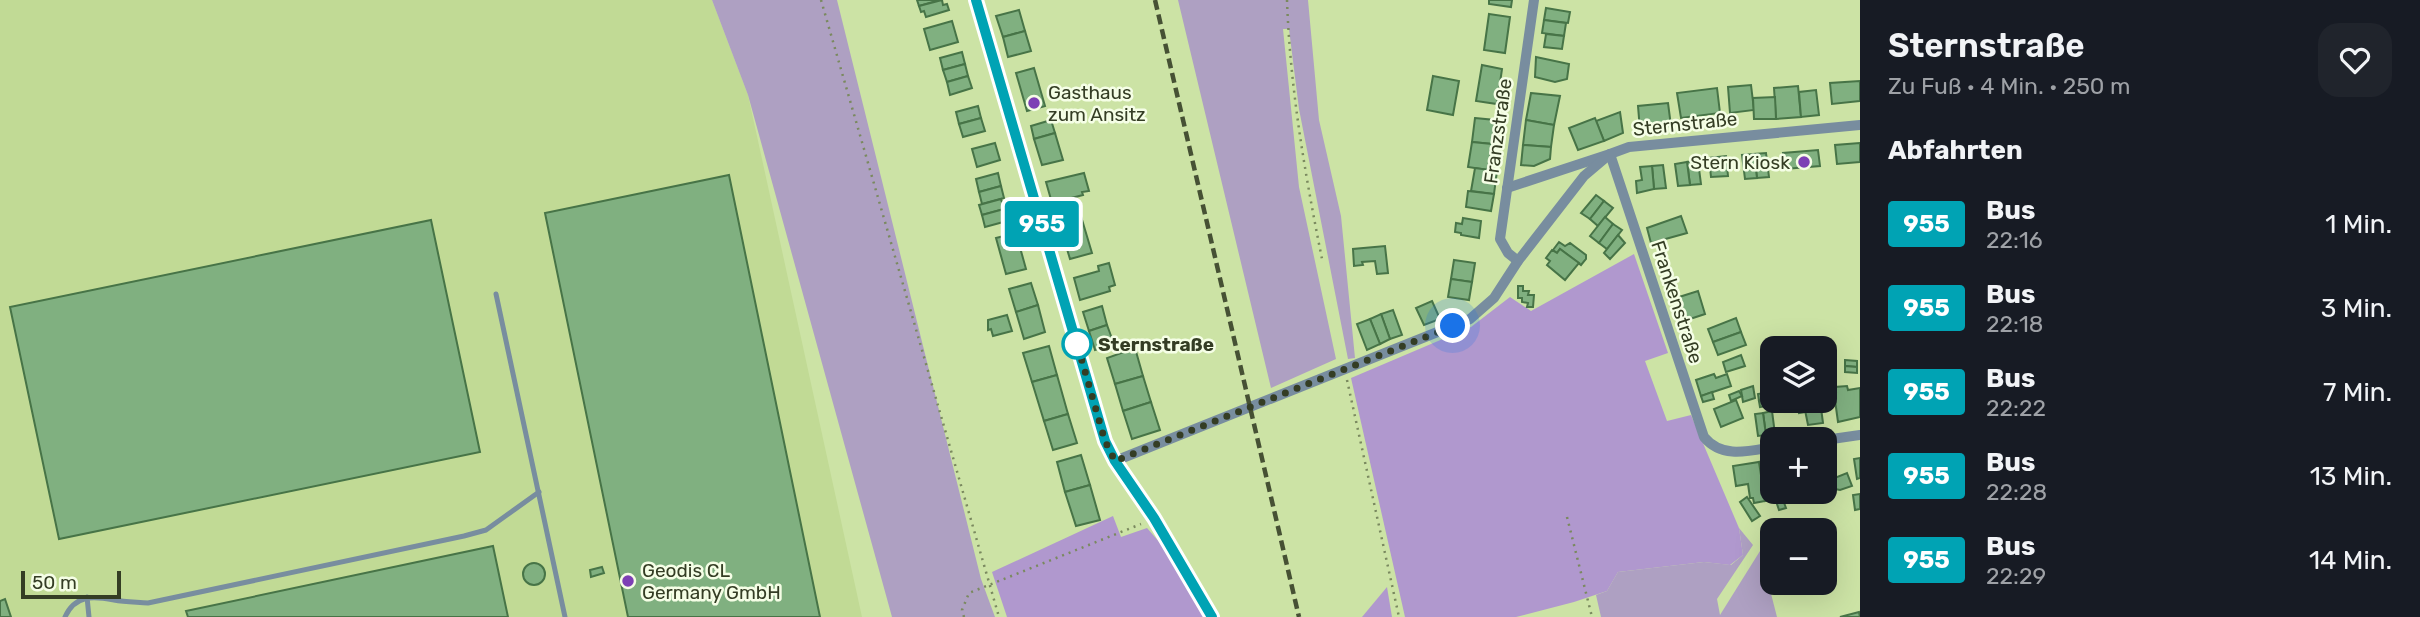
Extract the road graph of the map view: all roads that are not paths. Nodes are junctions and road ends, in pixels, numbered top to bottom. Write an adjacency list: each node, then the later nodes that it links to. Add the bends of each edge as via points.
1 (976, 0): 11 (main road, via 1097,418)
2 (1534, 0): 5 (street, Franzstraße)
3 (1860, 125): 4 (street, Sternstraße, via 1629,147)
4 (1610, 154): 5 (street); 6 (street, Sternstraße, via 1584,176); 10 (street, Frankenstraße, via 1701,430 1709,443 1724,452)
5 (1507, 188): 6 (street, Franzstraße, via 1500,239)
6 (1518, 261): 11 (street, Sternstraße, via 1494,298 1470,319)
7 (496, 294): 12 (lane)
8 (1860, 435): 9 (street)
9 (1837, 438)
10 (1760, 449)
11 (1115, 461): 17 (main road)
12 (539, 492): 13 (lane, via 486,530 464,536 148,603); 16 (lane)
13 (87, 597): 14 (lane, via 71,606); 15 (lane)
14 (65, 617)
15 (89, 617)
16 (565, 617)
17 (1212, 617)

